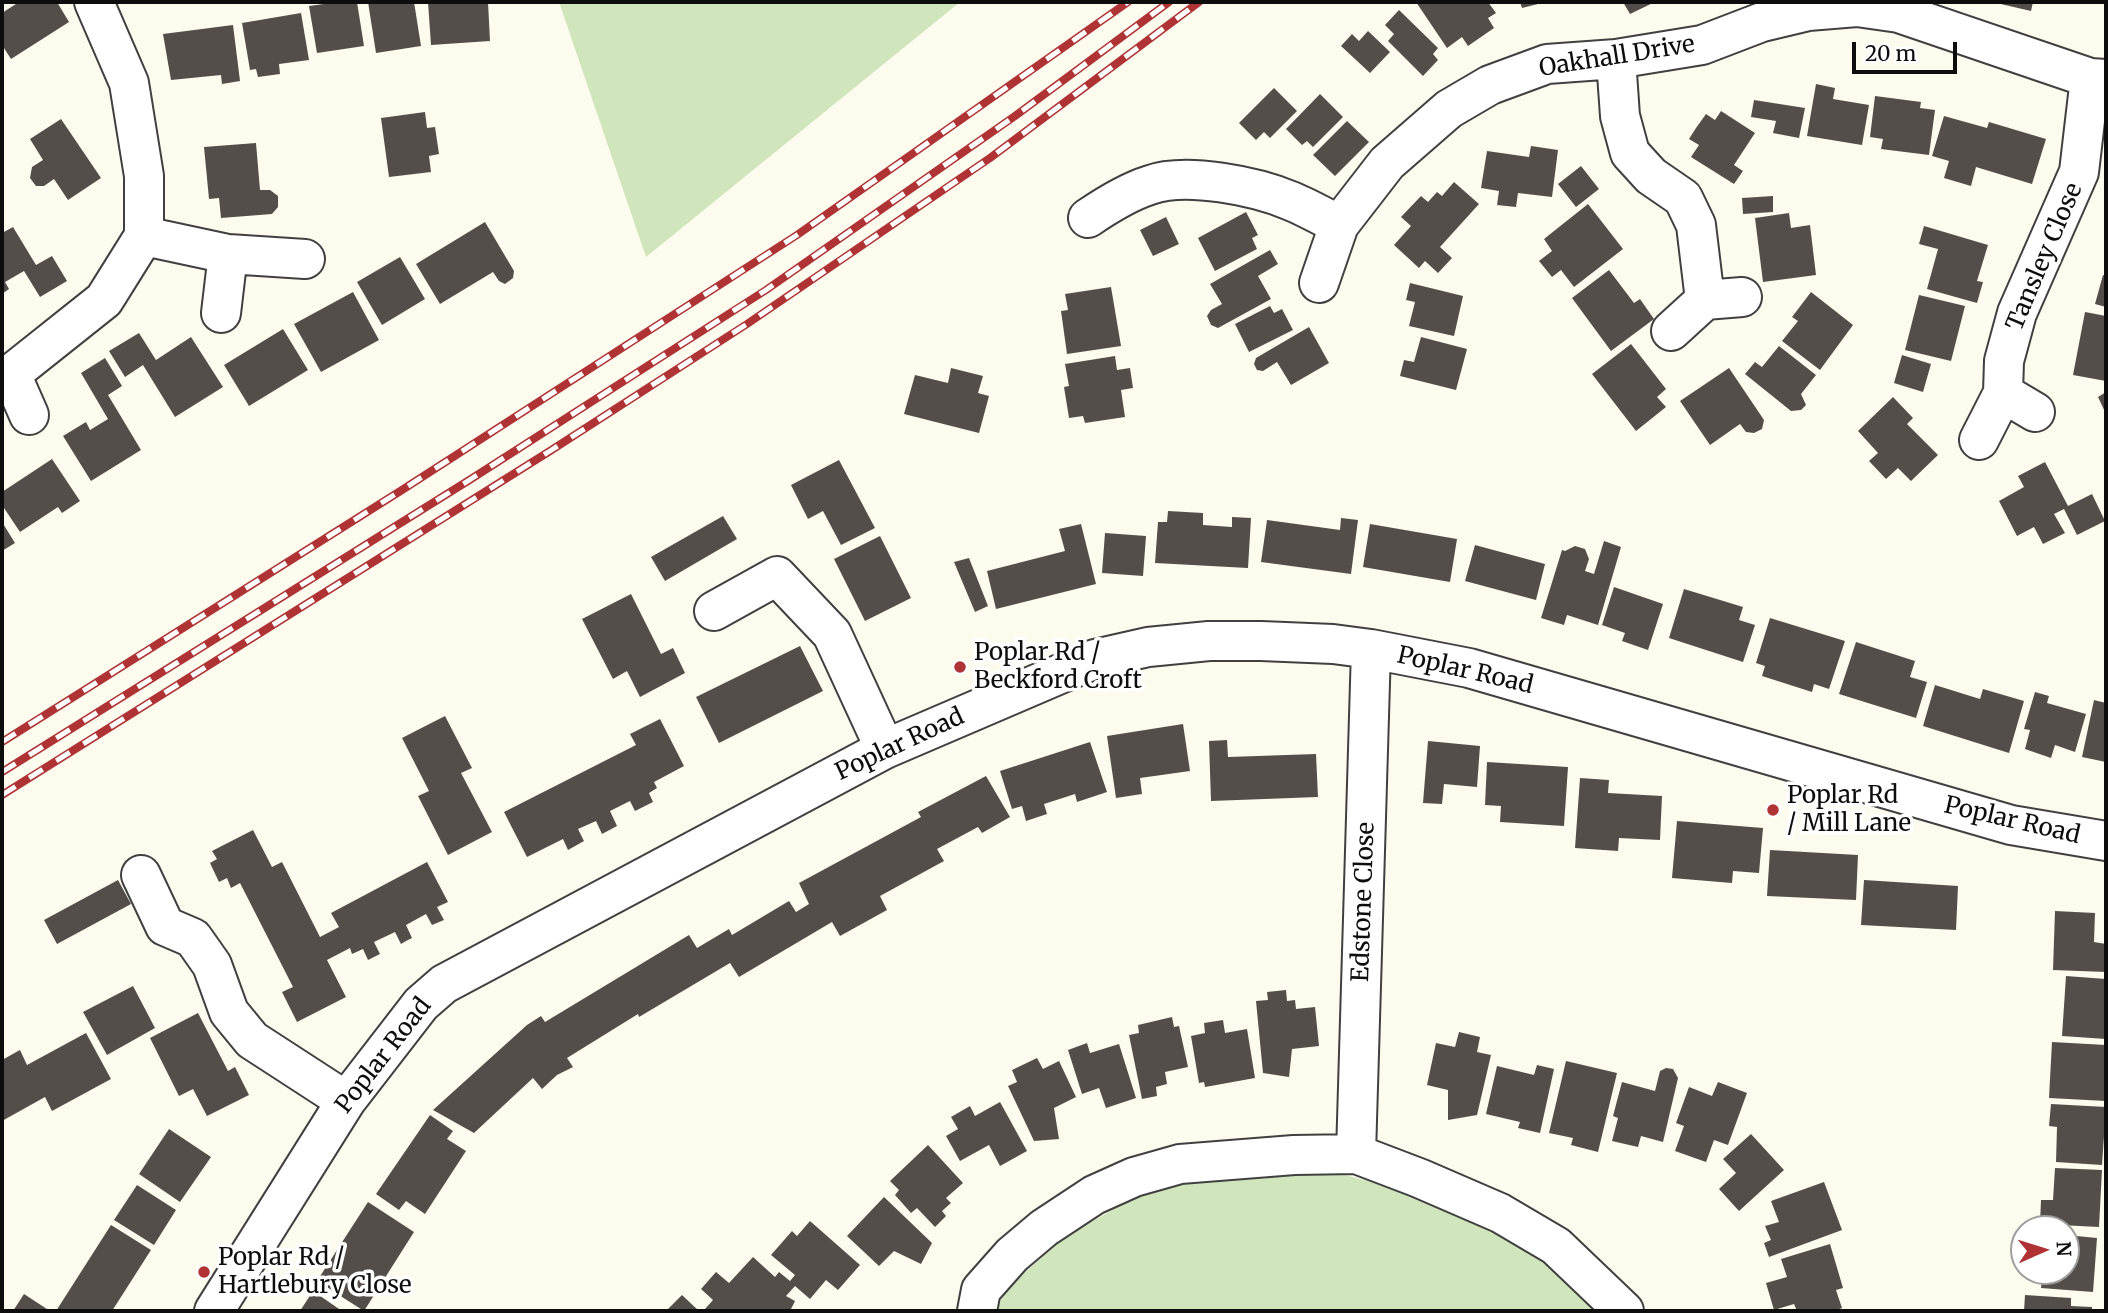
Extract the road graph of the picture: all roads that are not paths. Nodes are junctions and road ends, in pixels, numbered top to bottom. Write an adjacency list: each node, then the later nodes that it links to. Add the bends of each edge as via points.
1 (100, 3): 7 (street, via 128,83 144,176)
2 (1857, 4): 3 (street, Oakhall Drive, via 1762,22 1702,45); 4 (street, Oakhall Drive, via 1899,13)
3 (1616, 60): 6 (street, Oakhall Drive, via 1547,64 1490,85 1449,109 1387,163); 12 (street, via 1620,116 1630,153 1651,176 1683,198 1723,299)
4 (2098, 78): 15 (street, Tansley Close, via 2080,172 2017,313 2004,361 2019,403)
5 (1088, 218): 6 (street, via 1151,184 1188,180 1254,188)
6 (1339, 225): 10 (street, Oakhall Drive)
7 (144, 236): 8 (street); 13 (street, via 104,300)
8 (228, 254): 9 (street); 11 (street)
9 (306, 259)
10 (1319, 283)
11 (221, 313)
12 (1671, 331)
13 (6, 375): 14 (street)
14 (29, 415)
15 (1979, 440)
16 (714, 611): 18 (street, via 776,576 832,634)
17 (1371, 649): 18 (street, Poplar Road, via 1261,641 1148,647 1095,659); 19 (street, Poplar Road, via 1469,668 2011,825); 22 (street, Edstone Close)
18 (885, 749): 21 (street, Poplar Road, via 444,984 421,1004)
19 (2106, 841)
20 (141, 876): 21 (street, via 164,926 193,938 212,965 229,1012 251,1040)
21 (346, 1101): 23 (street, Poplar Road)
22 (1356, 1154): 24 (street, via 1180,1164 1134,1177 1094,1195 1012,1255 981,1290); 25 (street, via 1500,1213 1556,1246)
23 (214, 1311)
24 (977, 1311)
25 (1624, 1311)

